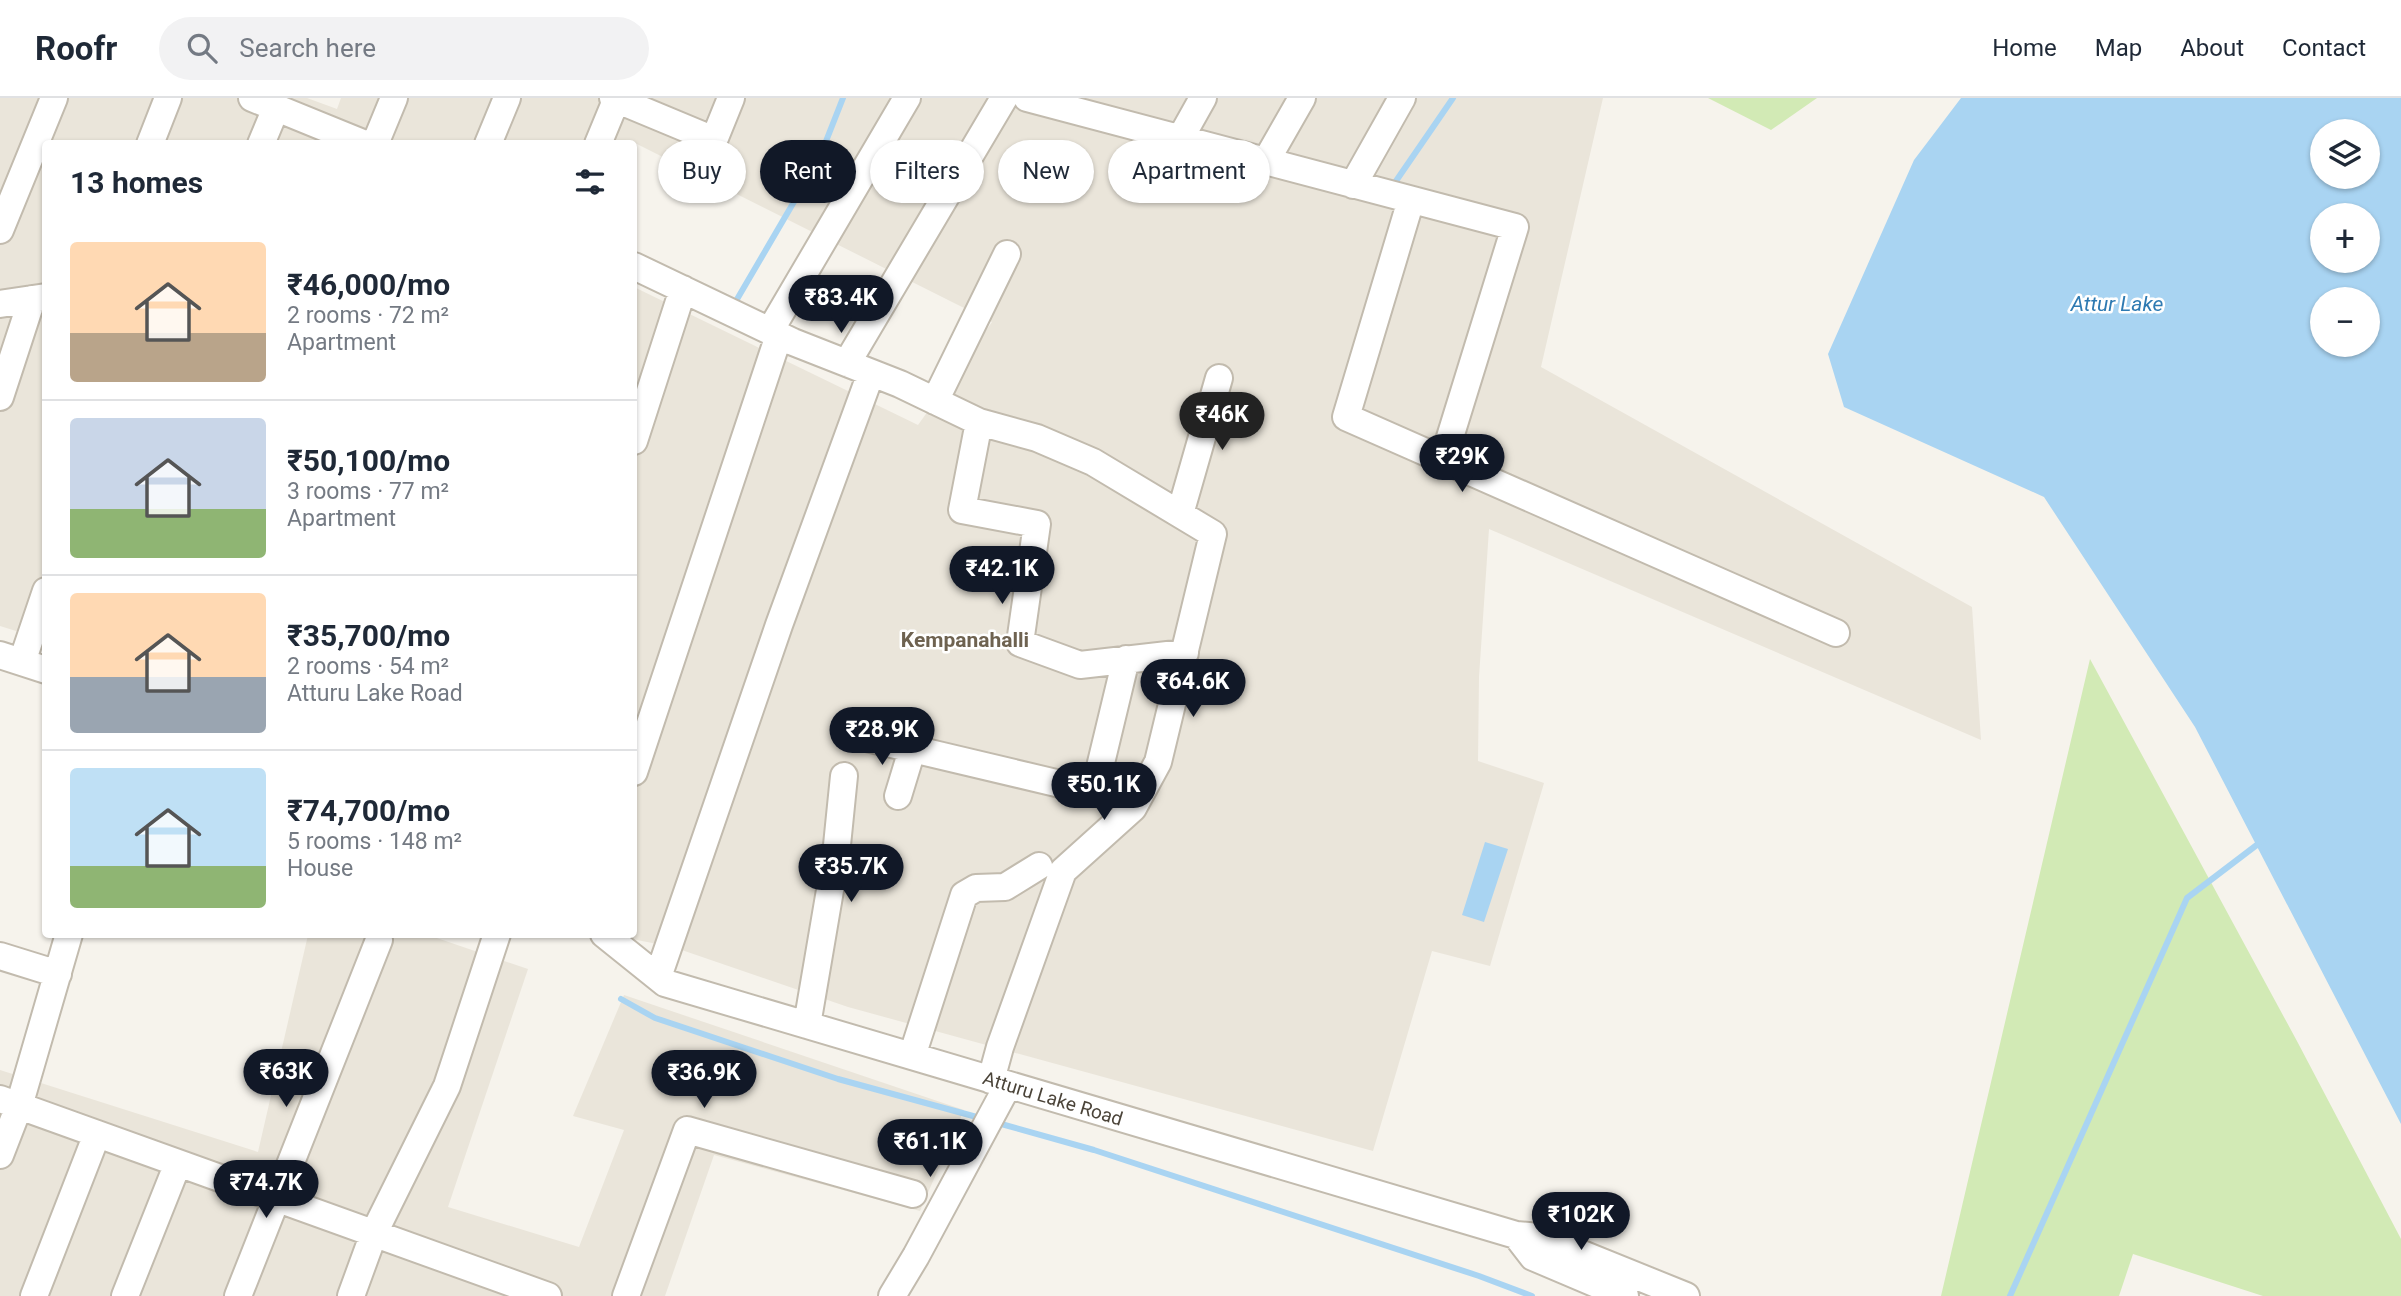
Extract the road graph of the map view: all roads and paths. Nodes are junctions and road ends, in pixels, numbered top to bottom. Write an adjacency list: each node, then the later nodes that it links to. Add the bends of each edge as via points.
1 (54, 98): 27 (street)
2 (168, 98): 16 (street)
3 (394, 98): 19 (street)
4 (507, 98): 20 (street)
5 (615, 98): 6 (street, via 714,140); 21 (street)
6 (731, 98)
7 (907, 98): 33 (street)
8 (1004, 98): 34 (street)
9 (1027, 98): 14 (street)
10 (1203, 98): 15 (street)
11 (1302, 98): 23 (street)
12 (1402, 98): 25 (street)
13 (264, 103): 17 (street); 18 (street)
14 (1100, 107): 15 (street)
15 (1180, 139): 22 (street)
16 (152, 140)
17 (261, 140)
18 (355, 140)
19 (377, 140)
20 (490, 140)
21 (599, 140)
22 (1184, 140)
23 (1270, 154)
24 (1270, 162): 25 (street)
25 (1353, 185): 26 (street)
26 (1411, 200): 40 (street, via 1346,417); 40 (street, via 1514,228)
27 (0, 230)
28 (1007, 254): 37 (street)
29 (637, 267): 30 (street)
30 (683, 289): 33 (street); 39 (street)
31 (39, 298): 32 (street); 36 (street)
32 (0, 304)
33 (774, 333): 34 (street); 49 (street)
34 (859, 368): 37 (street); 61 (street, via 779,625)
35 (1219, 377): 41 (street)
36 (0, 397)
37 (935, 401): 38 (street)
38 (979, 422): 41 (street, via 1037,438 1093,462); 45 (street, via 962,510 1037,524 1020,643 1080,665)
39 (637, 432)
40 (1443, 460): 43 (street)
41 (1180, 514): 44 (street, via 1213,534)
42 (42, 604): 46 (street)
43 (1836, 633)
44 (1185, 653): 45 (street); 53 (street, via 1158,762)
45 (1126, 659): 51 (street)
46 (23, 663)
47 (862, 737): 48 (street)
48 (912, 750): 51 (street); 52 (street)
49 (637, 763)
50 (844, 776): 62 (street, via 836,855)
51 (1094, 792): 53 (street)
52 (898, 796)
53 (1133, 808): 64 (street, via 1063,871 1000,1047)
54 (1039, 866): 63 (street, via 1005,887 976,888 964,895)
55 (68, 938): 60 (street)
56 (496, 938): 71 (street, via 447,1086)
57 (609, 938): 61 (street, Atturu Lake Road)
58 (379, 940): 70 (street)
59 (0, 956): 60 (street)
60 (58, 974): 65 (street)
61 (658, 977): 62 (street, Atturu Lake Road, via 665,983)
62 (807, 1025): 64 (street, Atturu Lake Road)
63 (915, 1047)
64 (1000, 1082): 72 (street, Atturu Lake Road); 80 (street)
65 (10, 1102): 66 (street); 67 (street)
66 (97, 1133): 68 (street); 74 (street)
67 (0, 1155)
68 (178, 1163): 70 (street); 75 (street)
69 (913, 1194): 79 (street, via 687,1130)
70 (277, 1198): 71 (street); 76 (street)
71 (374, 1233): 73 (street); 77 (street)
72 (1516, 1235): 81 (street, Atturu Lake Road, via 1533,1257); 82 (street, Atturu Lake Road, via 1540,1237)
73 (500, 1288): 78 (street)
74 (34, 1296)
75 (125, 1296)
76 (238, 1296)
77 (351, 1296)
78 (548, 1296)
79 (626, 1296)
80 (892, 1296)
81 (1625, 1296)
82 (1686, 1296)

